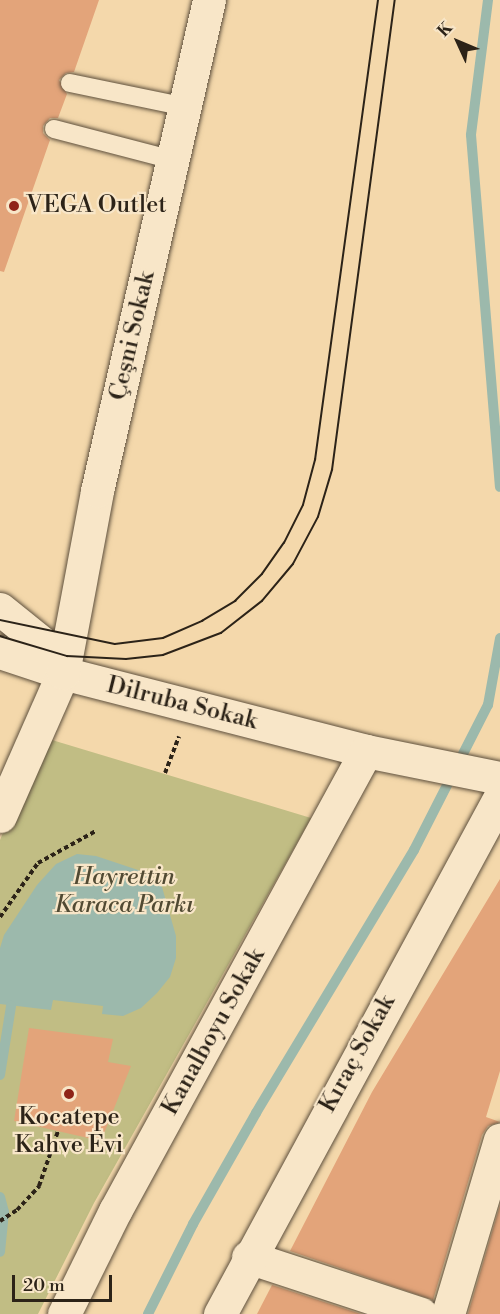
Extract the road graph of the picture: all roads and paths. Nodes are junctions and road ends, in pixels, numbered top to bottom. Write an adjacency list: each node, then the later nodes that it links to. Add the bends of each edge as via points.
1 (209, 0): 3 (street, Çeşni Sokak)
2 (70, 83): 3 (lane)
3 (186, 107): 5 (street, Çeşni Sokak)
4 (54, 129): 5 (lane)
5 (173, 160): 8 (street, Çeşni Sokak, via 97,491)
6 (0, 609): 8 (street, via 52,651)
7 (0, 652): 8 (street, Dilruba Sokak)
8 (62, 673): 9 (street, Dilruba Sokak); 11 (street, Çeşni Sokak)
9 (366, 751): 10 (street, Dilruba Sokak); 18 (street, Kanalboyu Sokak, via 115,1211)
10 (494, 783): 17 (street, Kıraç Sokak)
11 (0, 816)
12 (96, 831): 13 (path, via 38,863)
13 (0, 917)
14 (58, 1131): 16 (path, via 39,1186 17,1210)
15 (500, 1140): 21 (street)
16 (0, 1221)
17 (248, 1257): 19 (street, Kıraç Sokak); 20 (street)
18 (64, 1314)
19 (220, 1314)
20 (421, 1314)
21 (448, 1314)

